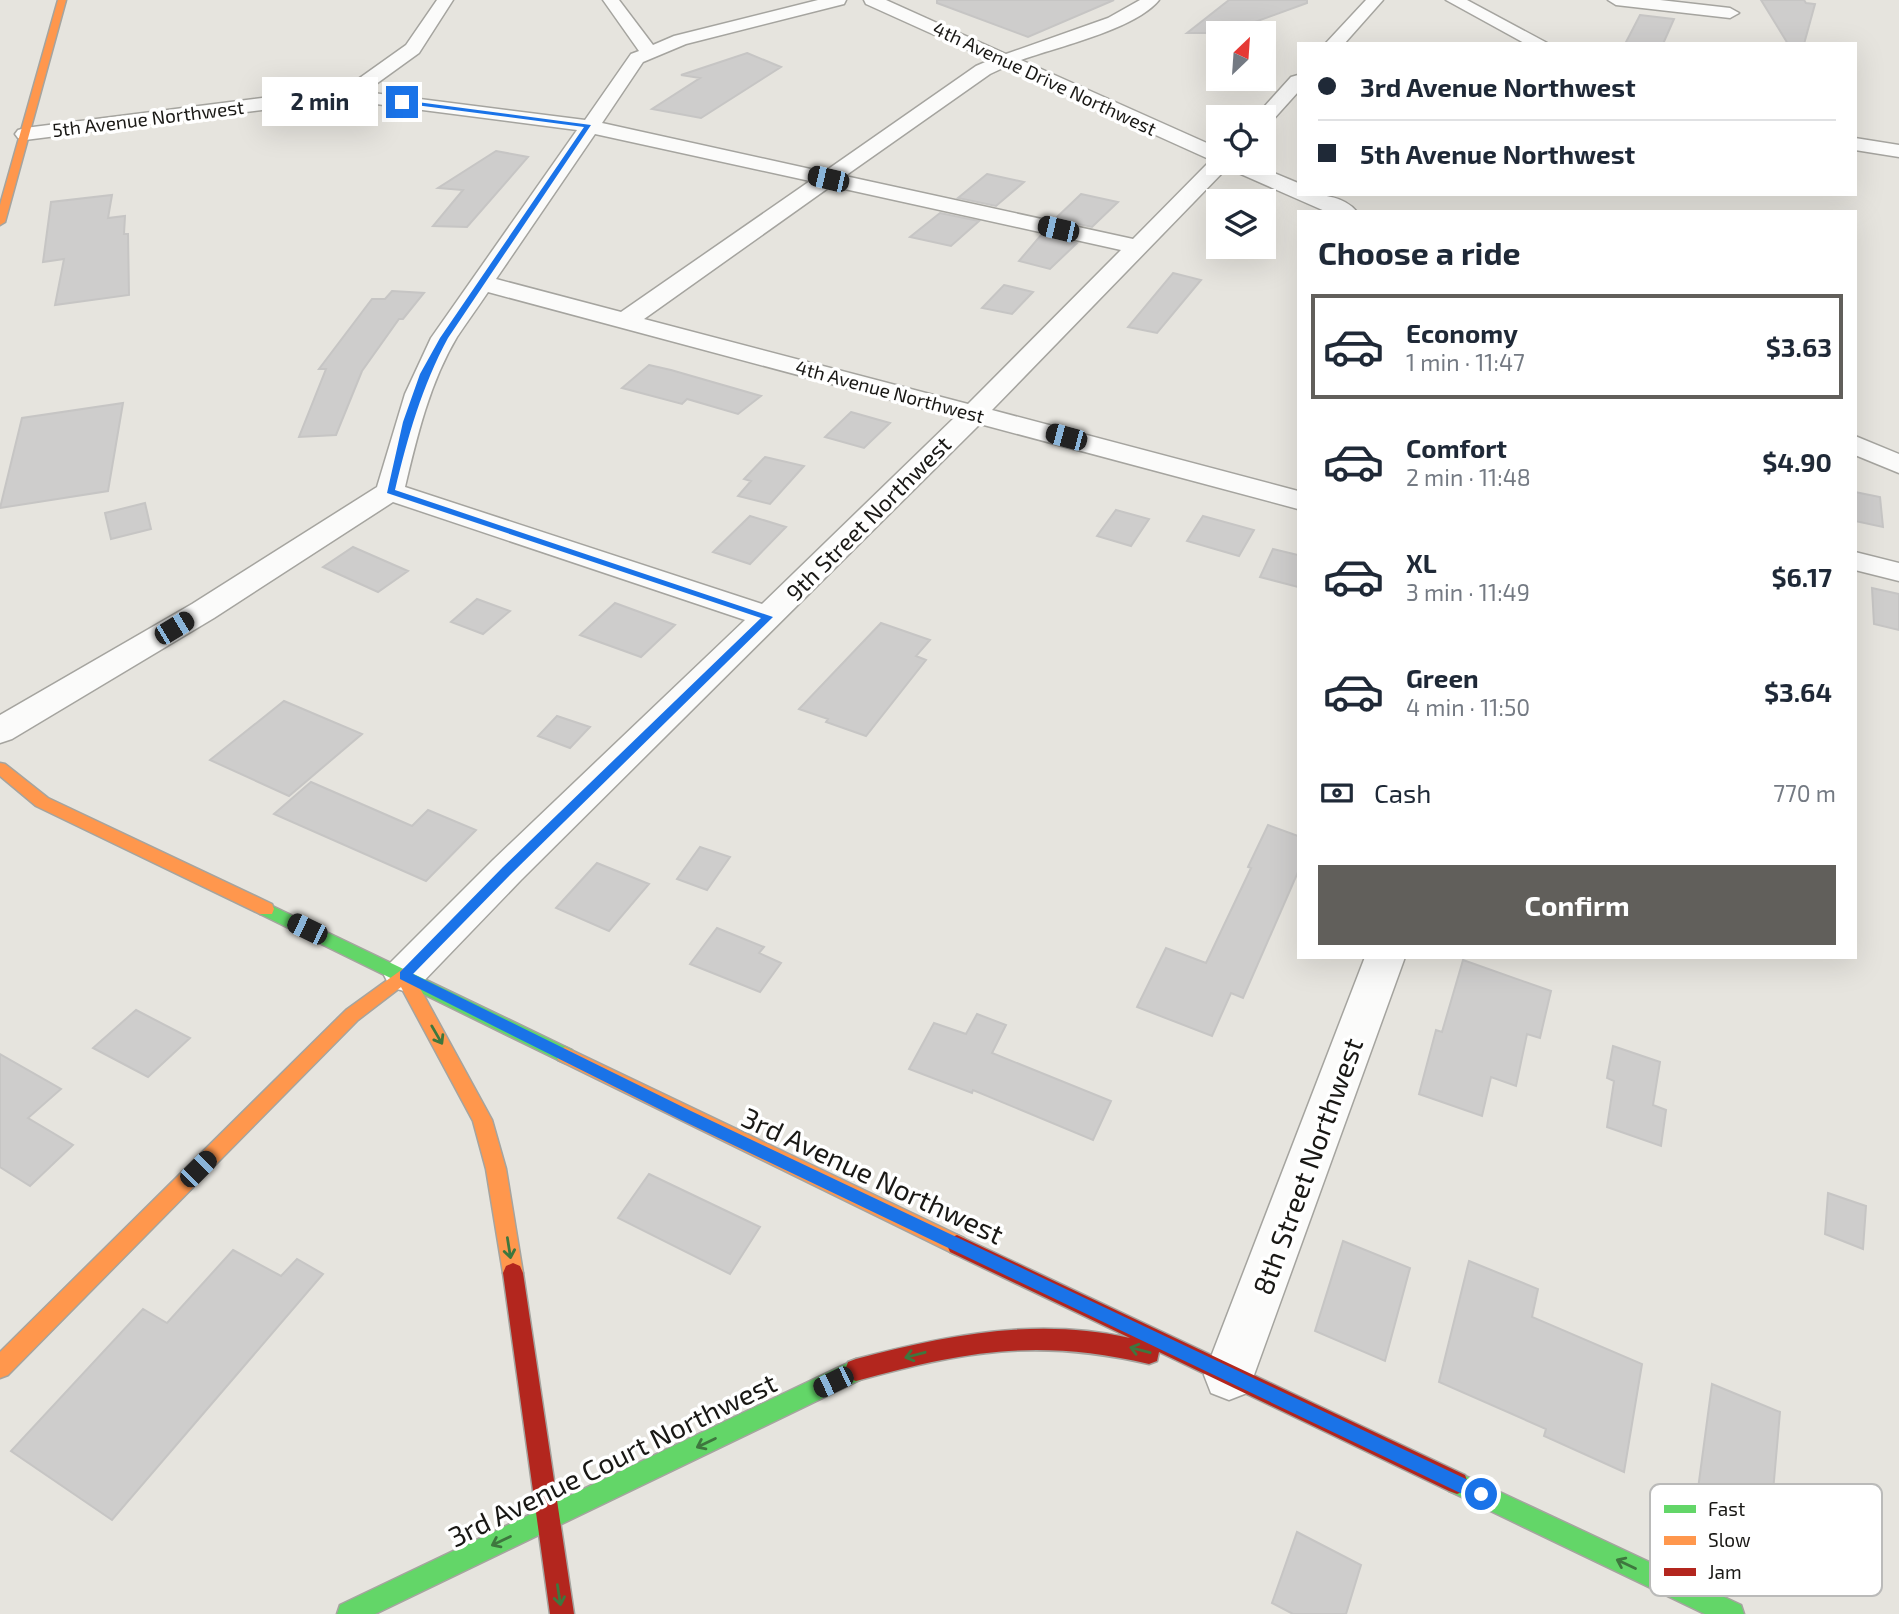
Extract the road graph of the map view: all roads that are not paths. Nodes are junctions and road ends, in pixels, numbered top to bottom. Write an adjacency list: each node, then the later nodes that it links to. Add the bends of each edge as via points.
1 (62, 0): 19 (main road)
2 (445, 0): 16 (street, via 413,49)
3 (611, 0): 13 (street)
4 (838, 0): 13 (street)
5 (872, 0): 14 (street, 4th Avenue Drive Northwest)
6 (1151, 0): 14 (street, via 1125,17)
7 (1375, 0): 11 (street)
8 (1454, 0): 12 (street)
9 (1616, 0): 10 (street)
10 (1727, 14)
11 (1336, 42)
12 (1535, 42)
13 (650, 51): 18 (street, via 637,58)
14 (1003, 60): 21 (street, 4th Avenue Drive Northwest); 25 (street)
15 (1297, 82): 17 (street)
16 (347, 96): 18 (street, 5th Avenue Northwest); 19 (street, 5th Avenue Northwest)
17 (1276, 105)
18 (588, 125): 25 (street, 5th Avenue Northwest); 31 (street)
19 (26, 134): 29 (main road)
20 (1857, 144): 22 (street)
21 (1206, 151)
22 (1899, 151)
23 (1208, 175): 30 (street, 9th Street Northwest)
24 (1261, 175): 26 (street)
25 (828, 179): 30 (street, 5th Avenue Northwest); 32 (street)
26 (1297, 191)
27 (1310, 196): 28 (street)
28 (1342, 210)
29 (1, 213)
30 (1137, 247): 33 (street, 9th Street Northwest)
31 (482, 283): 32 (street, 4th Avenue Northwest); 36 (street, via 424,374)
32 (626, 320): 33 (street, 4th Avenue Northwest)
33 (973, 414): 37 (street, 4th Avenue Northwest); 40 (street, 9th Street Northwest)
34 (1857, 445): 35 (street)
35 (1899, 465)
36 (390, 491): 40 (street); 41 (street, via 203,611)
37 (1297, 500)
38 (1857, 562): 39 (street)
39 (1899, 572)
40 (768, 617): 44 (street, 9th Street Northwest)
41 (0, 731)
42 (0, 768): 44 (main road, 3rd Avenue Northwest, via 41,802)
43 (1384, 959): 46 (street, 8th Street Northwest)
44 (404, 975): 45 (main road, 9th Street Northwest, via 352,1015); 46 (main road, 3rd Avenue Northwest, via 686,1116); 47 (main road, one-way to 47, via 482,1120 496,1168)
45 (0, 1367)
46 (1229, 1375): 47 (main road, 3rd Avenue Court Northwest, one-way to 47, via 1116,1344 1037,1336 947,1347 857,1370); 48 (main road, 3rd Avenue Northwest, one-way to 46)
47 (547, 1519): 50 (main road, 3rd Avenue Court Northwest, one-way to 50); 51 (main road, one-way to 51)
48 (1650, 1575)
49 (1694, 1596): 52 (main road, 3rd Avenue Northwest, one-way to 49)
50 (349, 1614)
51 (562, 1614)
52 (1732, 1614)

